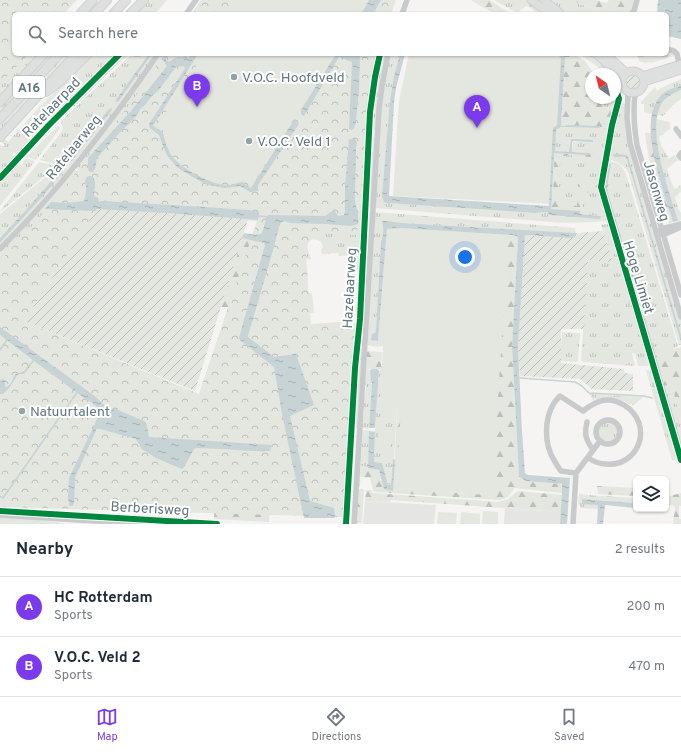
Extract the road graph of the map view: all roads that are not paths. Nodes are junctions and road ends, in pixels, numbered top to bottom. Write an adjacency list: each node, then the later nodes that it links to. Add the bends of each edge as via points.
1 (93, 0): 10 (highway)
2 (107, 0): 11 (highway)
3 (126, 0): 12 (highway)
4 (144, 0): 13 (highway)
5 (196, 0): 14 (street)
6 (408, 0): 15 (street)
7 (531, 0): 16 (main road)
8 (544, 0): 17 (main road)
9 (637, 0): 18 (street)
10 (82, 12)
11 (96, 12)
12 (115, 12)
13 (132, 12)
14 (187, 12)
15 (403, 12)
16 (548, 12)
17 (559, 12)
18 (633, 12)
19 (669, 50): 28 (street, via 677,54)
20 (42, 56): 32 (highway, A16)
21 (57, 56): 34 (highway, A16)
22 (74, 56): 33 (highway, A16)
23 (86, 56): 33 (highway, A16, via 58,83)
24 (157, 56): 44 (street, Ratelaarweg, via 85,153)
25 (388, 56): 56 (street, Hazelaarweg, via 379,109)
26 (599, 56): 29 (main road)
27 (608, 56): 29 (main road)
28 (681, 67): 30 (main road)
29 (625, 75): 30 (main road, via 635,71); 31 (main road, via 622,86)
30 (643, 79): 31 (main road, via 642,90)
31 (631, 93): 43 (street, Jasonweg, via 627,118 630,143)
32 (0, 102)
33 (27, 107): 37 (highway, A16)
34 (0, 120)
35 (676, 129): 36 (street)
36 (681, 136)
37 (0, 137)
38 (681, 153): 39 (street)
39 (681, 158)
40 (604, 167): 51 (street, Hoge Limiet, via 601,187)
41 (681, 224): 43 (street)
42 (681, 227): 43 (street)
43 (660, 232): 45 (street, Jasonweg); 46 (street, Jasonweg)
44 (0, 250)
45 (681, 295)
46 (681, 317)
47 (587, 422): 49 (street, via 585,436)
48 (600, 441): 48 (street, via 608,444 616,442 620,432 618,426 609,421 599,425 596,432); 49 (street)
49 (593, 450): 50 (street)
50 (588, 458): 52 (street); 52 (street, via 597,463 615,464 631,456 641,435 639,420 630,408 611,399 593,403 583,411 560,396 549,416 547,441 553,460 561,471)
51 (681, 460)
52 (576, 473): 57 (street)
53 (0, 515): 54 (street, Berberisweg)
54 (76, 522): 55 (street, Berberisweg)
55 (140, 524)
56 (354, 524)
57 (573, 524)

